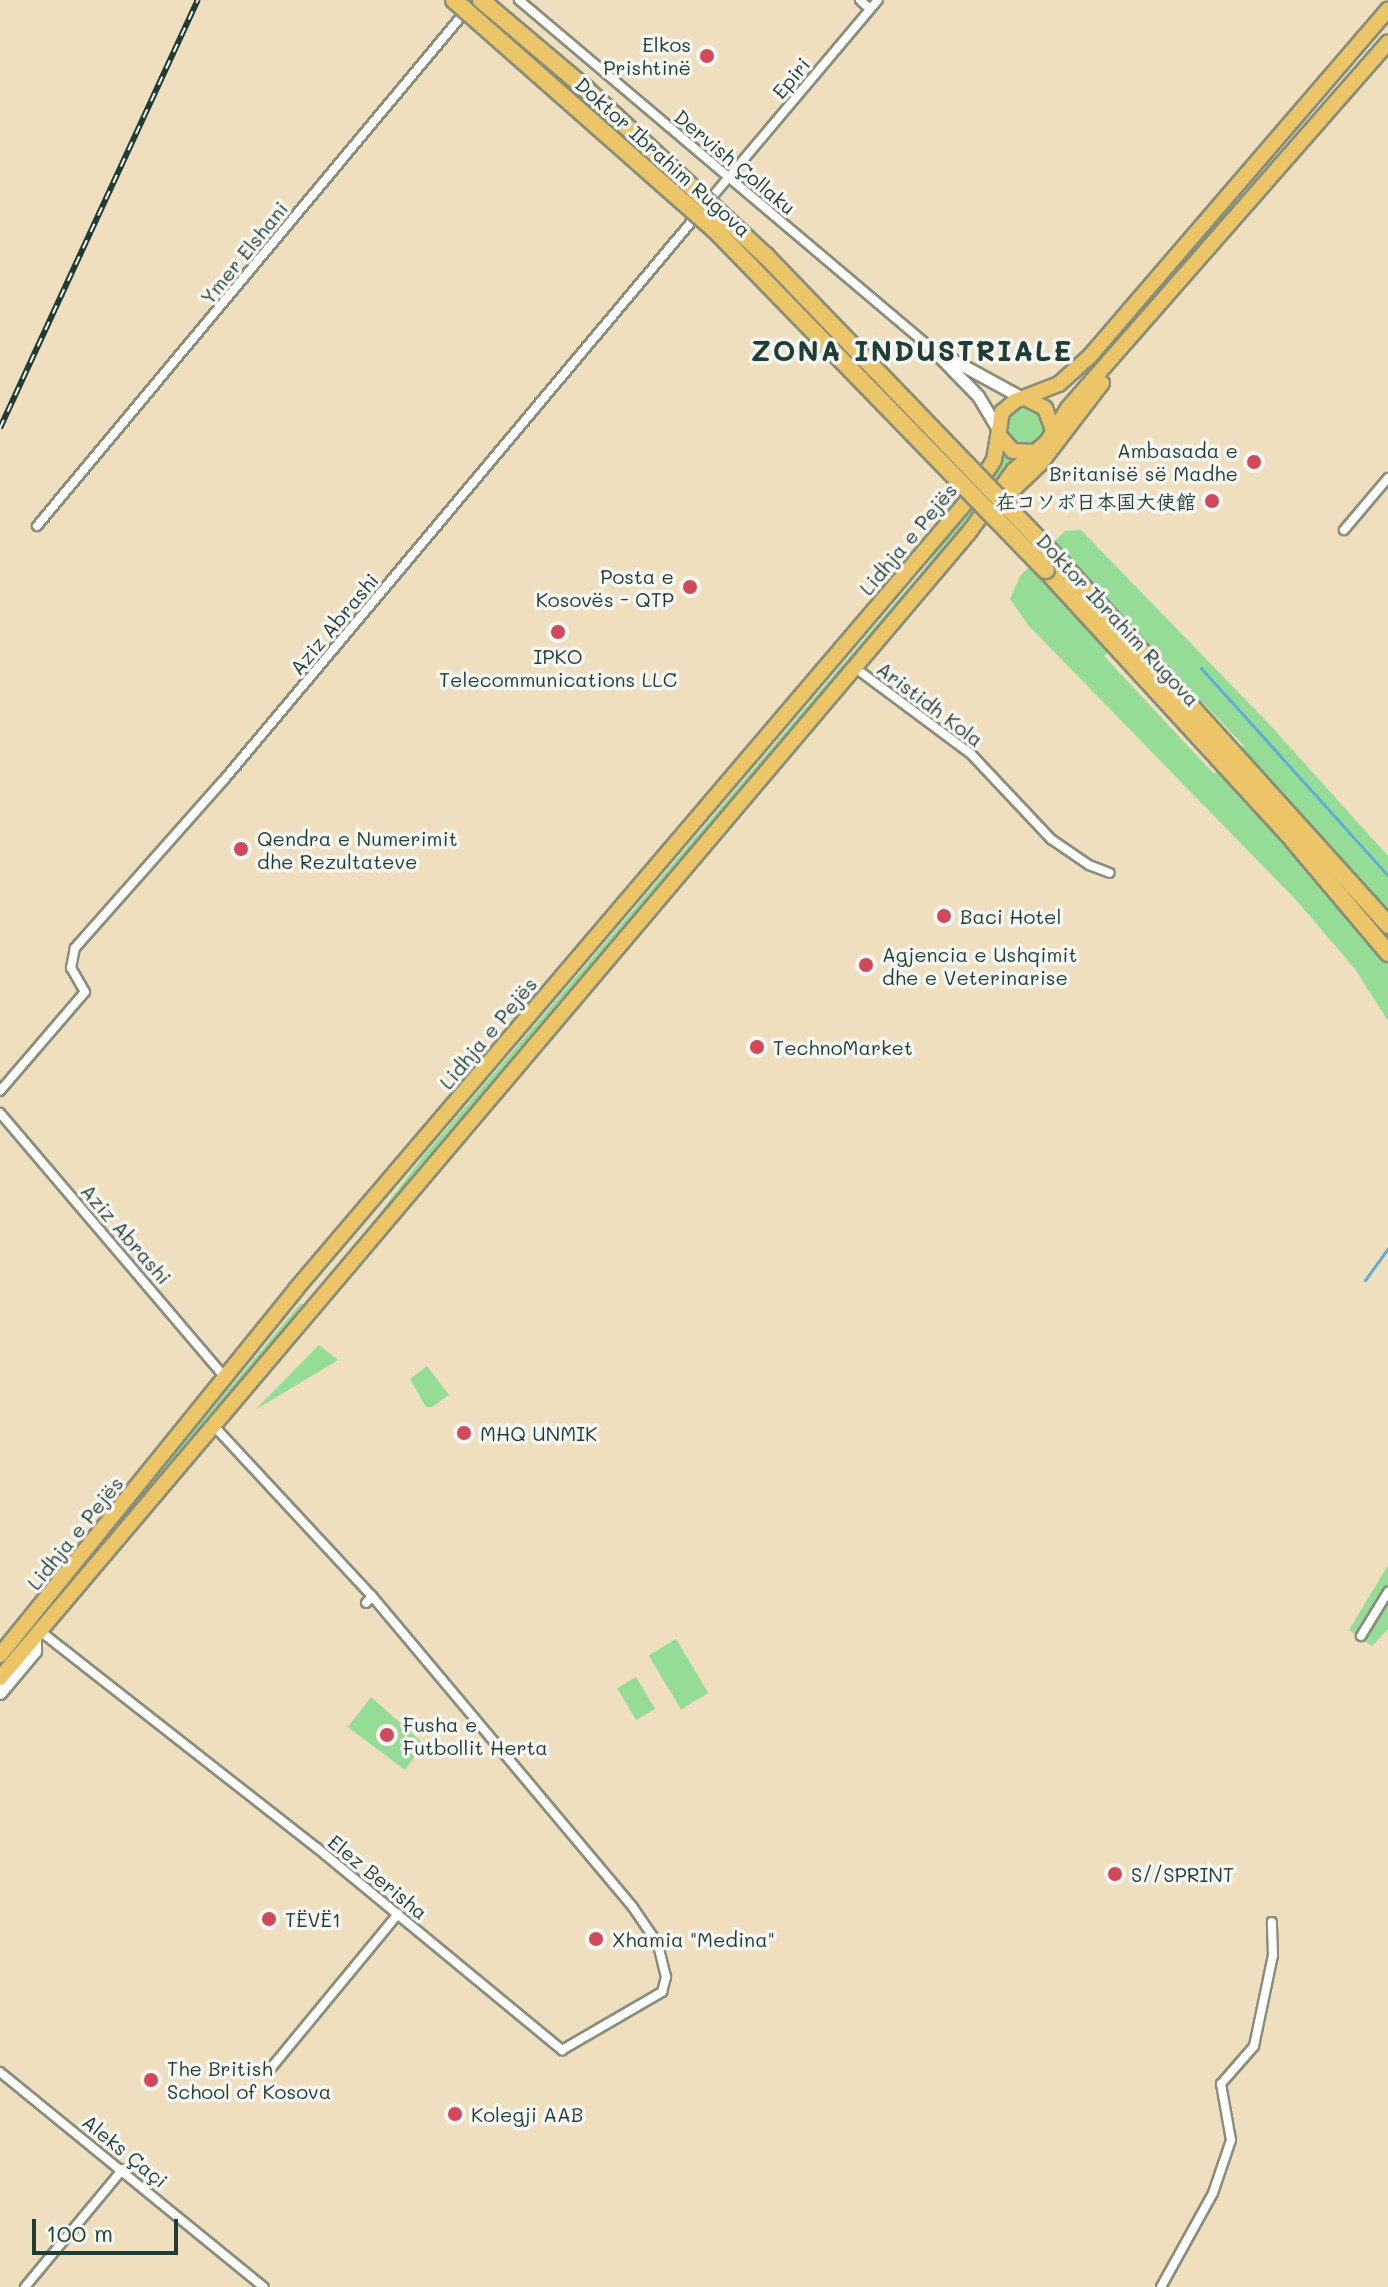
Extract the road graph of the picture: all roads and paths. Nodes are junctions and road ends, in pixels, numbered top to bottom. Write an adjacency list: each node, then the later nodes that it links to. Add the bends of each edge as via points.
1 (454, 0): 20 (highway, Doktor Ibrahim Rugova, bridge, via 716,231)
2 (478, 0): 17 (street, Ymer Elshani); 20 (highway, Doktor Ibrahim Rugova, bridge, via 585,88 766,256)
3 (519, 0): 9 (street, Dervish Çollaku)
4 (860, 0): 6 (street)
5 (878, 0): 6 (street, Epiri)
6 (870, 9): 9 (street, Epiri)
7 (1388, 9): 12 (highway, Lidhja e Pejës, via 1104,341 1068,378)
8 (1388, 42): 10 (highway, Lidhja e Pejës)
9 (728, 177): 11 (street, Dervish Çollaku); 25 (street, Aziz Abrashi, via 223,781 75,948 71,968 85,992)
10 (1133, 339): 13 (highway, Lidhja e Pejës); 19 (highway, via 1047,456)
11 (931, 348): 12 (street); 14 (street, via 978,396)
12 (1025, 399): 13 (highway, via 1045,408); 14 (highway, Lidhja e Pejës, via 1008,405)
13 (1052, 427): 15 (highway, Lidhja e Pejës, via 1047,442)
14 (999, 432): 15 (highway, via 1013,451); 27 (highway, Lidhja e Pejës, via 994,460 967,501)
15 (1034, 452): 19 (highway, Lidhja e Pejës)
16 (1388, 478): 18 (street)
17 (37, 526)
18 (1344, 530)
19 (970, 531): 21 (highway, Lidhja e Pejës)
20 (1051, 563): 23 (highway, Doktor Ibrahim Rugova); 24 (highway, Doktor Ibrahim Rugova)
21 (854, 667): 22 (street, Aristidh Kola, via 971,754 1051,839); 28 (highway, Lidhja e Pejës)
22 (1110, 873)
23 (1388, 925)
24 (1388, 953)
25 (0, 1091)
26 (0, 1113): 27 (street, Aziz Abrashi)
27 (226, 1378): 32 (highway, Lidhja e Pejës)
28 (212, 1425): 30 (highway, Lidhja e Pejës); 35 (street, Elez Berisha, via 632,1906 658,1944 666,1977 662,1992 562,2050)
29 (1388, 1592): 31 (street)
30 (37, 1634): 33 (highway, Lidhja e Pejës); 34 (street, Lidhja e Pejës, via 35,1651); 35 (street, Elez Berisha)
31 (1361, 1636)
32 (0, 1655)
33 (0, 1678)
34 (0, 1693)
35 (398, 1914): 37 (street)
36 (1272, 1922): 42 (street, via 1273,1955 1254,2046 1221,2084 1231,2140 1213,2193)
37 (271, 2068)
38 (0, 2072): 39 (street, Aleks Çaçi)
39 (123, 2169): 40 (street); 41 (street, Aleks Çaçi)
40 (25, 2287)
41 (264, 2287)
42 (1161, 2287)

